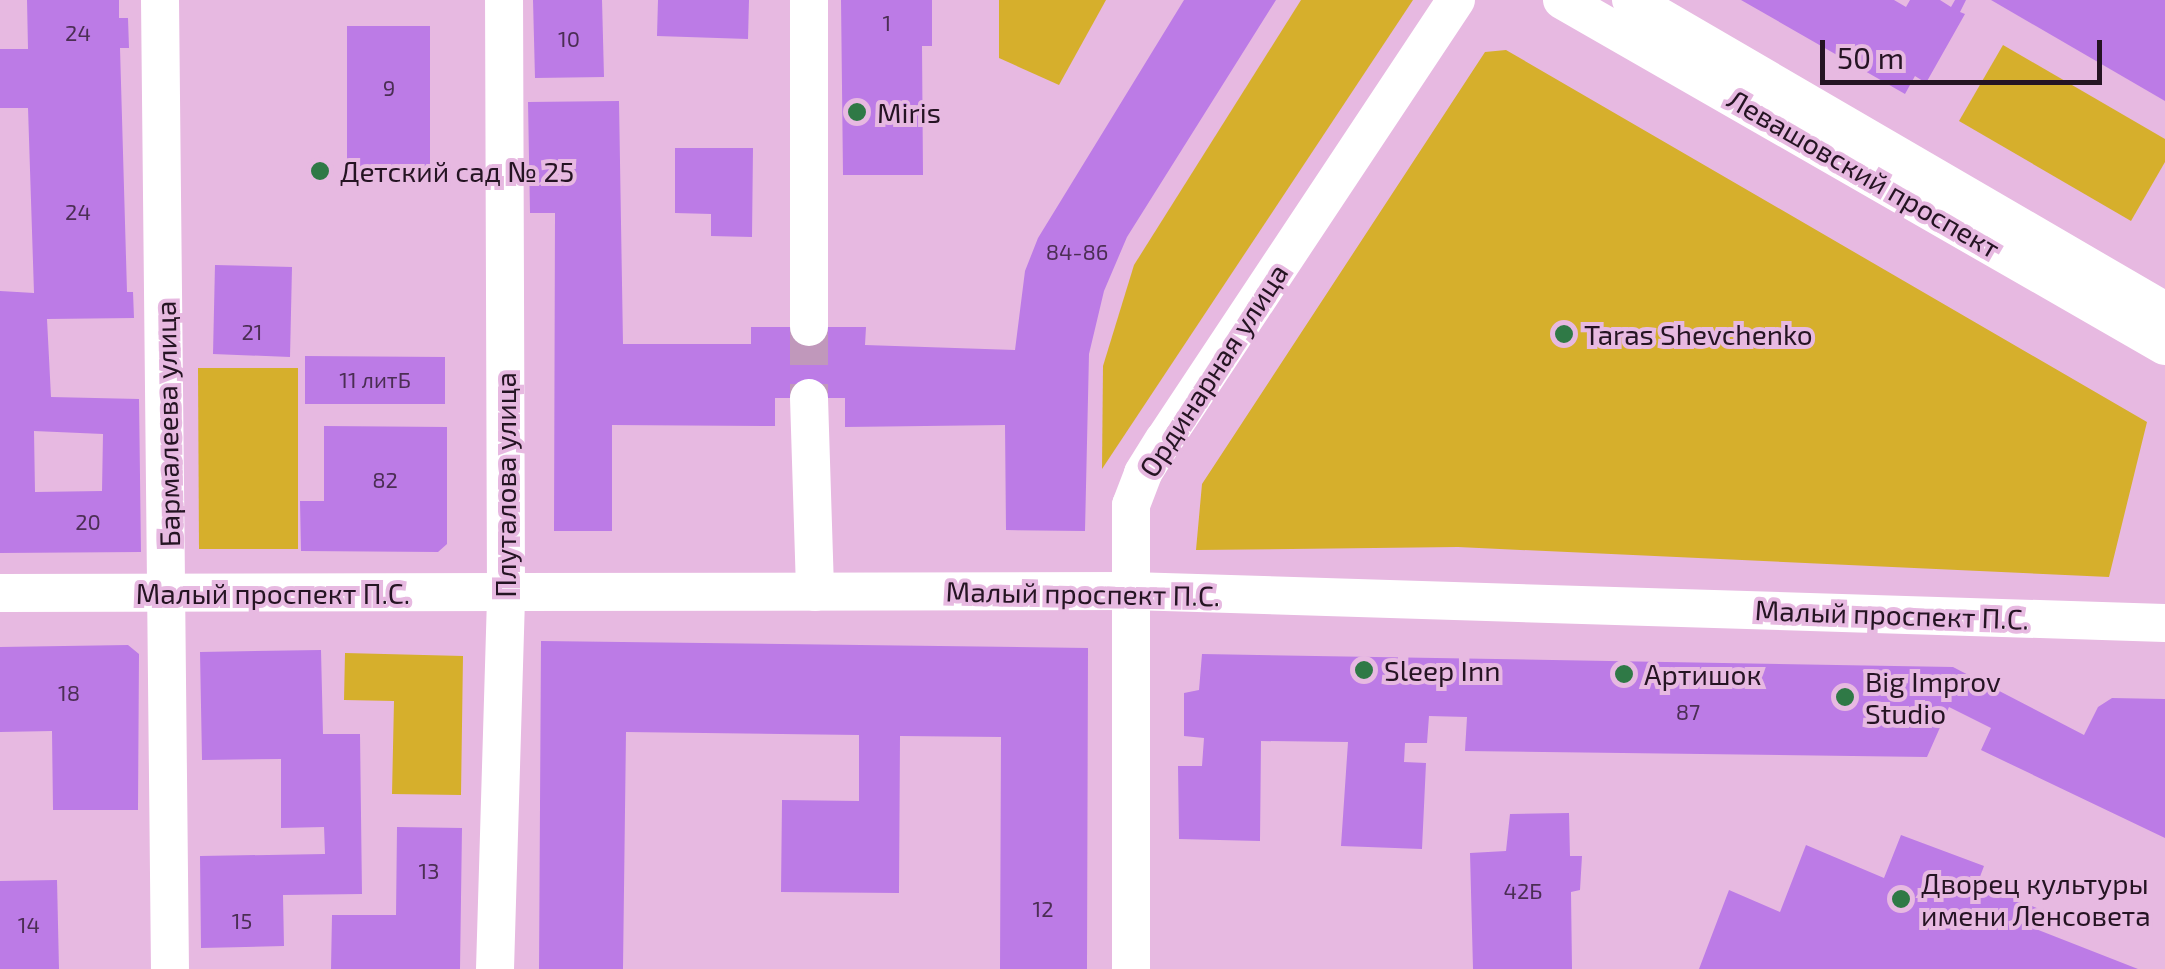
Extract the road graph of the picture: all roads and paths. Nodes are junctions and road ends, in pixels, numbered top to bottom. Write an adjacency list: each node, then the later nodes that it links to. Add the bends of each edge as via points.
1 (160, 0): 12 (street, Бармалеева улица)
2 (504, 0): 15 (street, Плуталова улица)
3 (808, 0): 8 (street)
4 (1456, 0): 11 (street, Ординарная улица, via 1142,474 1131,505)
5 (1562, 0): 9 (street, Левашовский проспект)
6 (1631, 0): 7 (street, Левашовский проспект)
7 (2165, 311)
8 (809, 327)
9 (2165, 346)
10 (810, 398): 13 (street)
11 (1131, 591): 13 (street, Малый проспект П.С.); 16 (street, Малый проспект П.С.); 19 (street, Ординарная улица)
12 (170, 592): 14 (street, Малый проспект П.С.); 15 (street, Малый проспект П.С.); 17 (street, Бармалеева улица)
13 (815, 592): 15 (street, Малый проспект П.С.)
14 (0, 593)
15 (506, 594): 18 (street, Плуталова улица)
16 (2165, 622)
17 (170, 969)
18 (496, 969)
19 (1130, 969)

